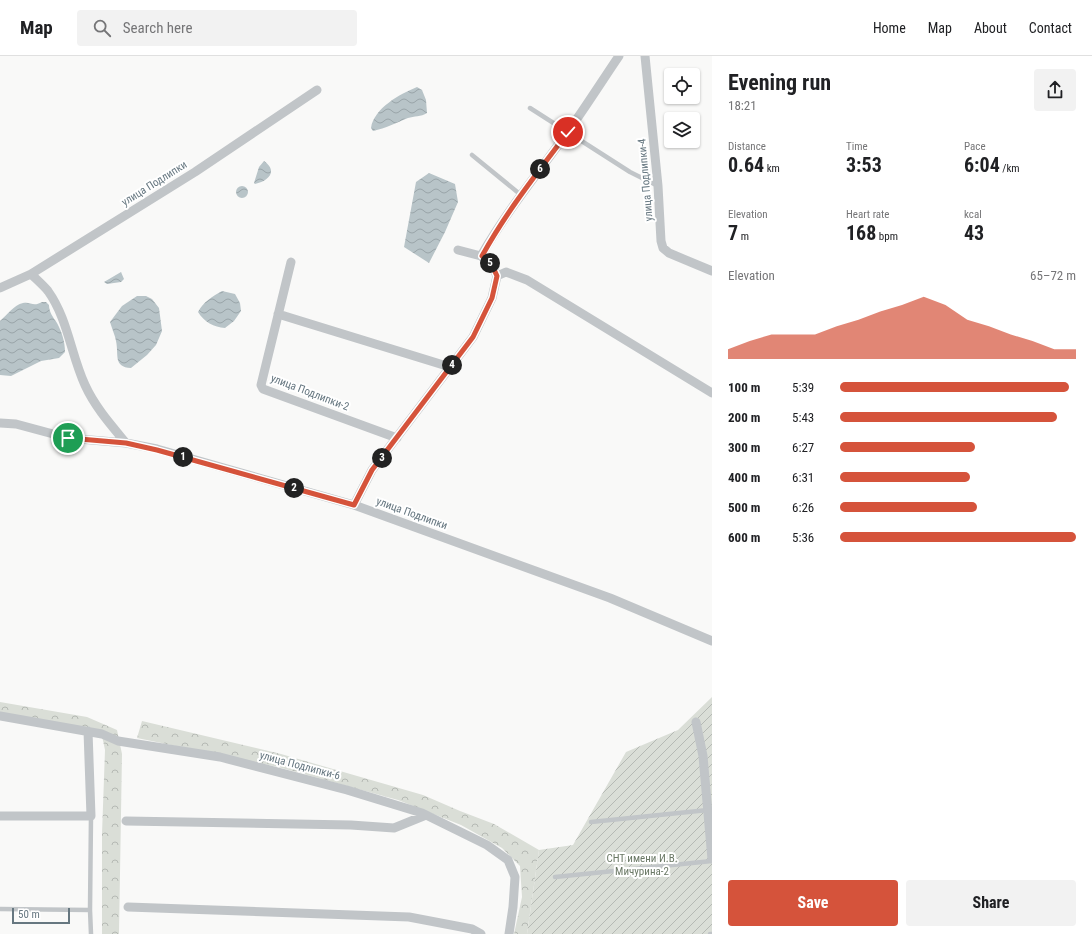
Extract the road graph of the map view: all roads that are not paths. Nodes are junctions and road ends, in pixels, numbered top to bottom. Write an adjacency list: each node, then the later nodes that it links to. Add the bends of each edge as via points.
1 (619, 56): 5 (street)
2 (646, 56): 7 (street, улица Подлипки-4)
3 (317, 90): 13 (street, улица Подлипки, via 195,172)
4 (530, 108): 5 (lane)
5 (568, 132): 7 (lane, via 630,172); 8 (street)
6 (472, 155): 8 (lane)
7 (658, 186): 12 (street, улица Подлипки-4, via 663,248)
8 (521, 195): 10 (street)
9 (458, 250): 10 (street)
10 (482, 256): 14 (street, via 492,265)
11 (291, 262): 16 (street, улица Подлипки-2)
12 (712, 271)
13 (31, 274): 15 (street, улица Подлипки); 21 (street, via 48,291 58,309 86,386 108,422)
14 (497, 276): 17 (street, via 492,298 476,330); 18 (street, via 506,272 527,280)
15 (0, 288)
16 (278, 314): 17 (street); 20 (street, улица Подлипки-2, via 261,385 263,389)
17 (450, 367): 20 (street)
18 (712, 394)
19 (0, 423): 21 (street, улица Подлипки, via 16,424 68,438)
20 (398, 438): 22 (street, via 372,470)
21 (126, 443): 22 (street, улица Подлипки)
22 (354, 505): 23 (street, улица Подлипки, via 610,598)
23 (712, 641)
24 (0, 716): 26 (street, улица Подлипки-6)
25 (696, 722): 27 (street, via 703,756)
26 (88, 731): 28 (street, улица Подлипки-6, via 118,741 220,757 347,790); 30 (street)
27 (708, 810): 32 (lane); 33 (street)
28 (426, 815): 31 (street, via 394,828); 40 (street, улица Подлипки-6, via 487,844 508,860 515,877)
29 (0, 816): 30 (street)
30 (91, 816): 37 (lane)
31 (126, 821)
32 (591, 822)
33 (712, 860): 34 (lane)
34 (555, 876)
35 (128, 908): 39 (street, via 409,917 472,929)
36 (0, 909): 37 (lane)
37 (90, 910): 38 (lane)
38 (91, 934)
39 (481, 934)
40 (509, 934)

